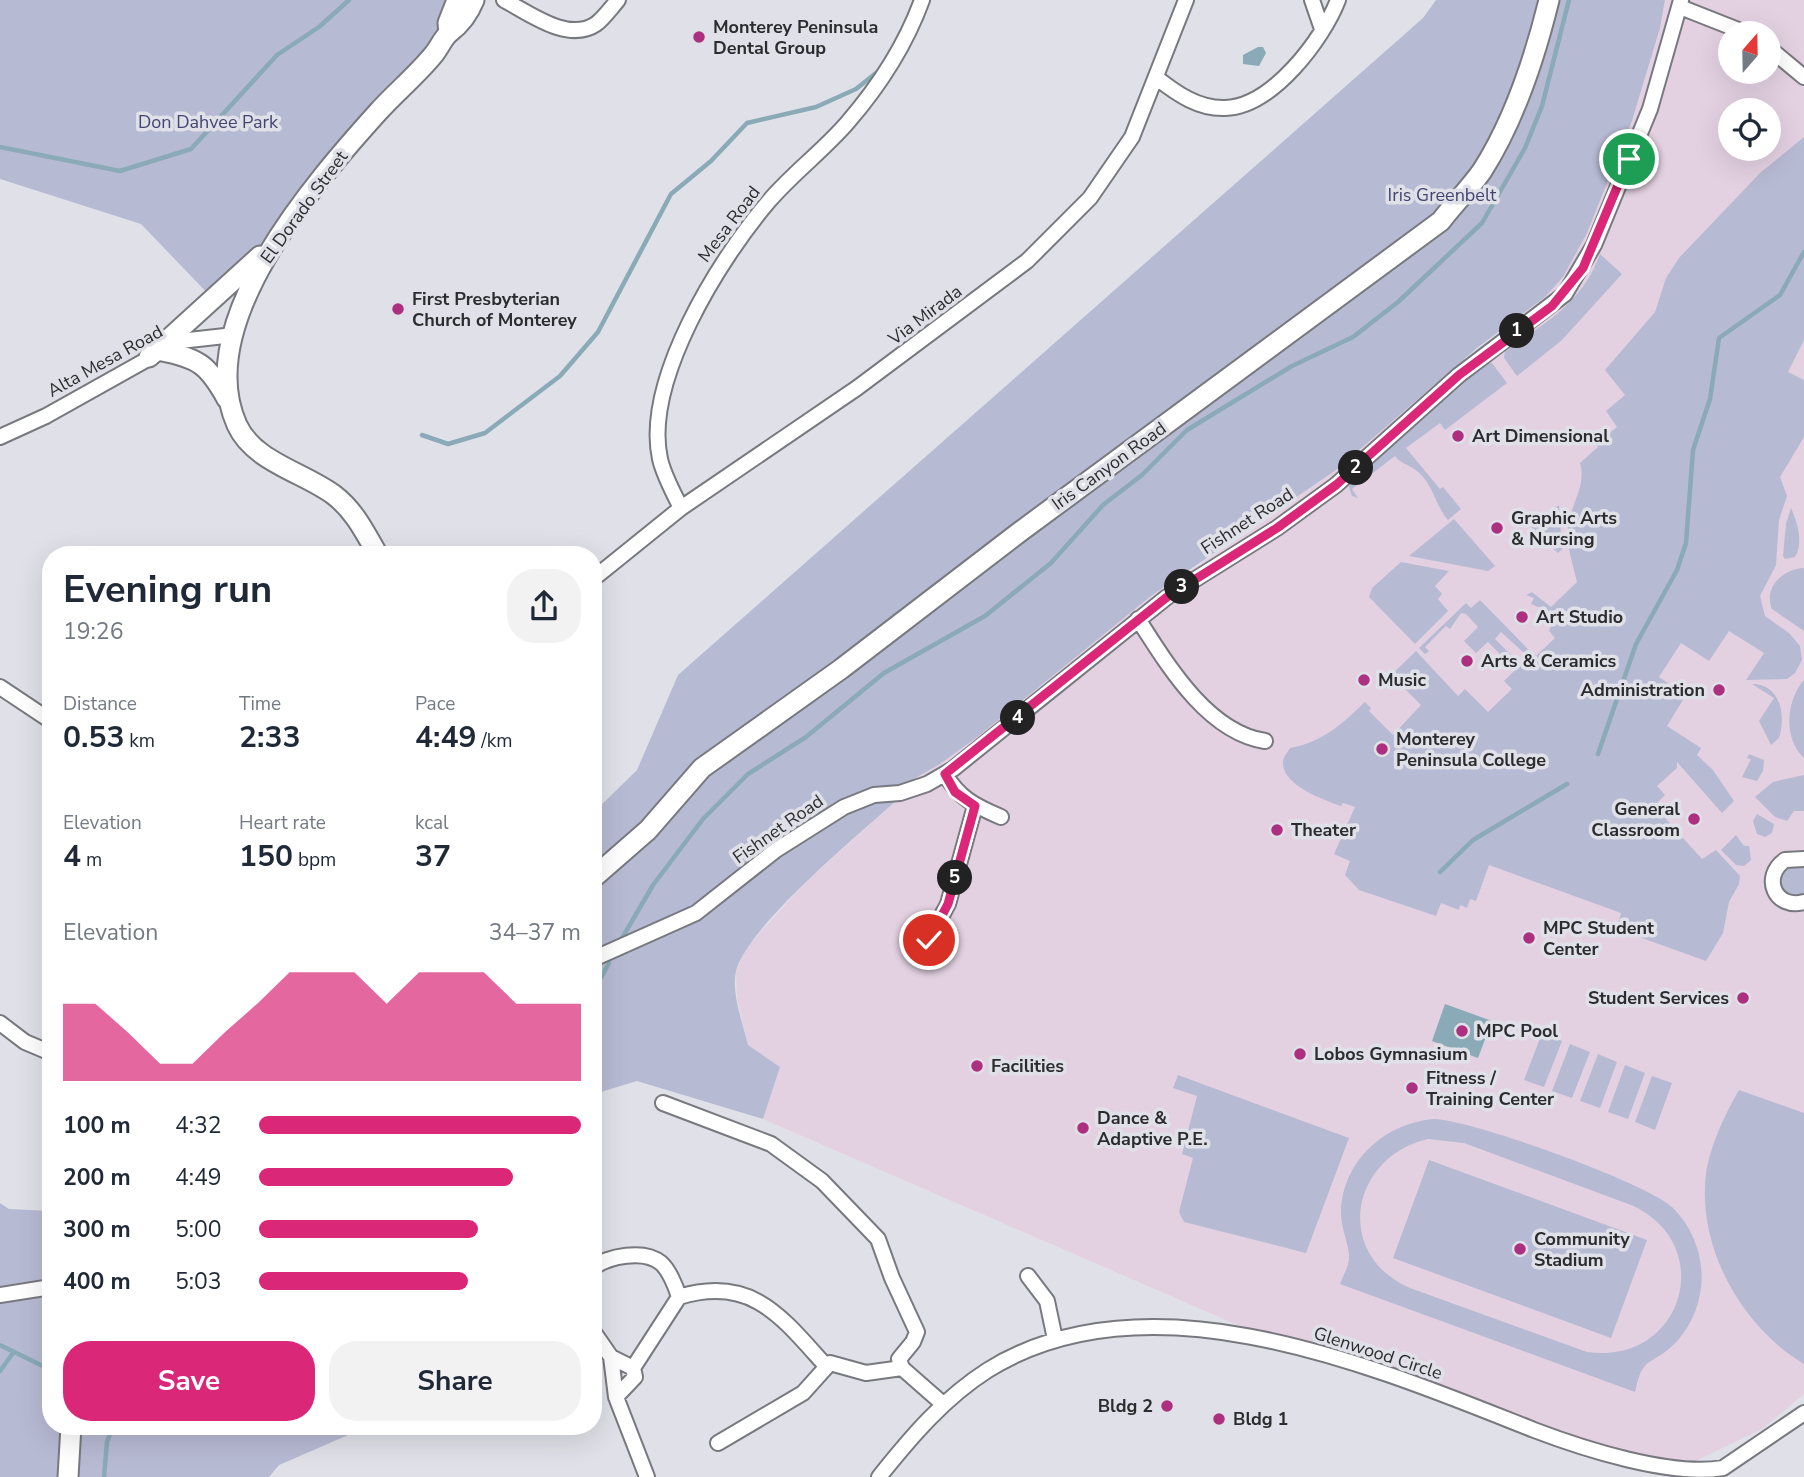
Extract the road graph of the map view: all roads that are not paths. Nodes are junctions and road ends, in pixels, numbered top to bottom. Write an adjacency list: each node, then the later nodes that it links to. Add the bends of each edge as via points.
1 (457, 0): 13 (street, El Dorado Street)
2 (474, 0): 13 (street, El Dorado Street, via 463,22)
3 (505, 0): 4 (street, via 571,31 596,24)
4 (618, 0)
5 (922, 0): 22 (street, Mesa Road, via 908,38 848,121 771,199 707,287 675,358 658,433 660,459)
6 (1186, 0): 16 (street, Via Mirada)
7 (1312, 0): 12 (street)
8 (1338, 0): 12 (street)
9 (1549, 0): 33 (street, Iris Canyon Road, via 1535,52 1500,139 1481,172 1441,221 702,768 648,830)
10 (1680, 3): 11 (street); 25 (street, Fishnet Road, via 1650,109 1583,268 1565,294 1459,375 1336,485)
11 (1720, 21)
12 (1322, 29): 16 (street, via 1294,67 1255,99 1233,108 1194,102)
13 (449, 33): 17 (street, El Dorado Street)
14 (1782, 59): 15 (street)
15 (1804, 77)
16 (1157, 78): 22 (street, Via Mirada, via 1132,137 1111,170 1090,198 1027,261 868,380)
17 (273, 243): 18 (street, El Dorado Street, via 245,295); 19 (street)
18 (234, 335): 19 (street, Alta Mesa Road, via 180,341); 20 (street, El Dorado Street, via 227,371)
19 (155, 354): 20 (street, via 194,359 209,370); 21 (street, Alta Mesa Road)
20 (229, 402): 23 (street, El Dorado Street, via 247,443 335,496 352,511)
21 (0, 437)
22 (681, 508): 24 (street, Via Mirada)
23 (373, 546)
24 (602, 572)
25 (1138, 619): 28 (street, via 1207,708 1237,732); 29 (street, Fishnet Road)
26 (0, 687): 27 (street)
27 (42, 714)
28 (1265, 741)
29 (945, 774): 30 (street, via 955,792); 36 (street, Fishnet Road, via 900,793 874,795 844,807 776,850 696,913)
30 (975, 806): 31 (street); 35 (street, via 948,904)
31 (1001, 817)
32 (1803, 858): 34 (street, via 1779,864 1772,886 1786,903)
33 (602, 870)
34 (1804, 902)
35 (927, 943)
36 (602, 955)
37 (0, 1023): 38 (street)
38 (42, 1049)
39 (663, 1103): 50 (street, via 788,1154 837,1194 870,1230 884,1250 917,1332 899,1359)
40 (602, 1262): 44 (street, via 645,1256 661,1263)
41 (1028, 1276): 45 (street, via 1046,1301)
42 (42, 1288): 43 (street)
43 (0, 1295)
44 (679, 1297): 48 (street, via 720,1289 753,1298 782,1320); 49 (street)
45 (1055, 1339): 52 (street, Glenwood Circle, via 989,1369); 53 (street, Glenwood Circle, via 1110,1326 1181,1328 1300,1347 1578,1447 1689,1472 1723,1468)
46 (602, 1344): 47 (street)
47 (611, 1357): 49 (street); 51 (street)
48 (825, 1365): 50 (street, via 833,1362 866,1373); 55 (street, via 803,1393)
49 (633, 1368): 51 (street, via 635,1377)
50 (902, 1368): 52 (street)
51 (616, 1397): 57 (street)
52 (943, 1404): 58 (street, Glenwood Circle)
53 (1804, 1413)
54 (70, 1435): 56 (street)
55 (718, 1444)
56 (68, 1477)
57 (647, 1477)
58 (879, 1477)

